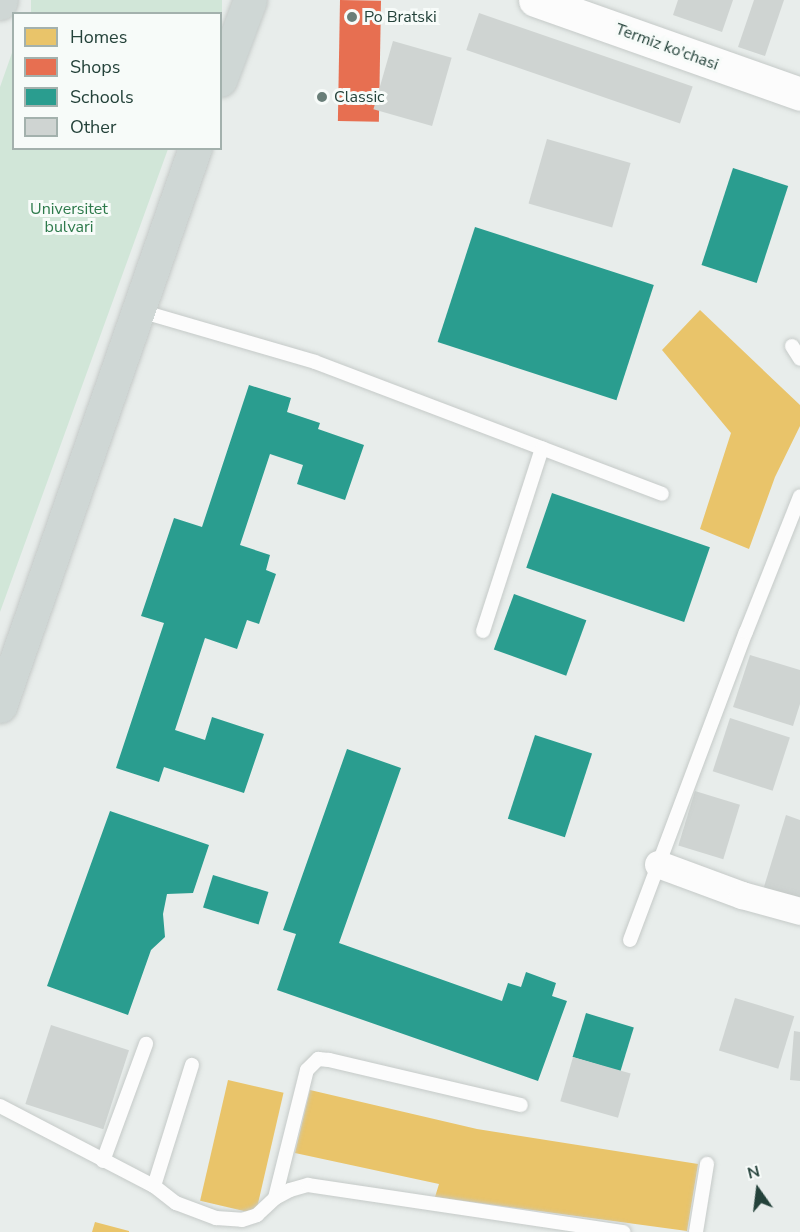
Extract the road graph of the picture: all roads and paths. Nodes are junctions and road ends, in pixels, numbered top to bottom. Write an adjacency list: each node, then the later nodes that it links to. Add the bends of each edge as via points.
1 (250, 0): 3 (main road)
2 (535, 0): 4 (main road, Termiz ko'chasi)
3 (222, 75)
4 (800, 94)
5 (194, 150): 6 (main road)
6 (140, 311): 9 (lane, via 315,362); 13 (main road)
7 (792, 346): 8 (lane)
8 (800, 359)
9 (542, 448): 10 (lane); 12 (lane)
10 (662, 494)
11 (800, 496): 14 (lane)
12 (483, 631)
13 (0, 706)
14 (658, 864): 15 (street, via 742,895); 16 (lane)
15 (800, 911)
16 (630, 940)
17 (146, 1044): 21 (lane)
18 (192, 1065): 23 (lane)
19 (521, 1104): 24 (lane, via 318,1059 307,1070)
20 (0, 1106): 21 (lane)
21 (104, 1161): 23 (lane)
22 (707, 1164): 26 (lane)
23 (154, 1186): 24 (lane, via 176,1203 216,1218 242,1220 257,1215)
24 (275, 1198): 25 (lane, via 308,1185)
25 (624, 1232)
26 (696, 1232)

